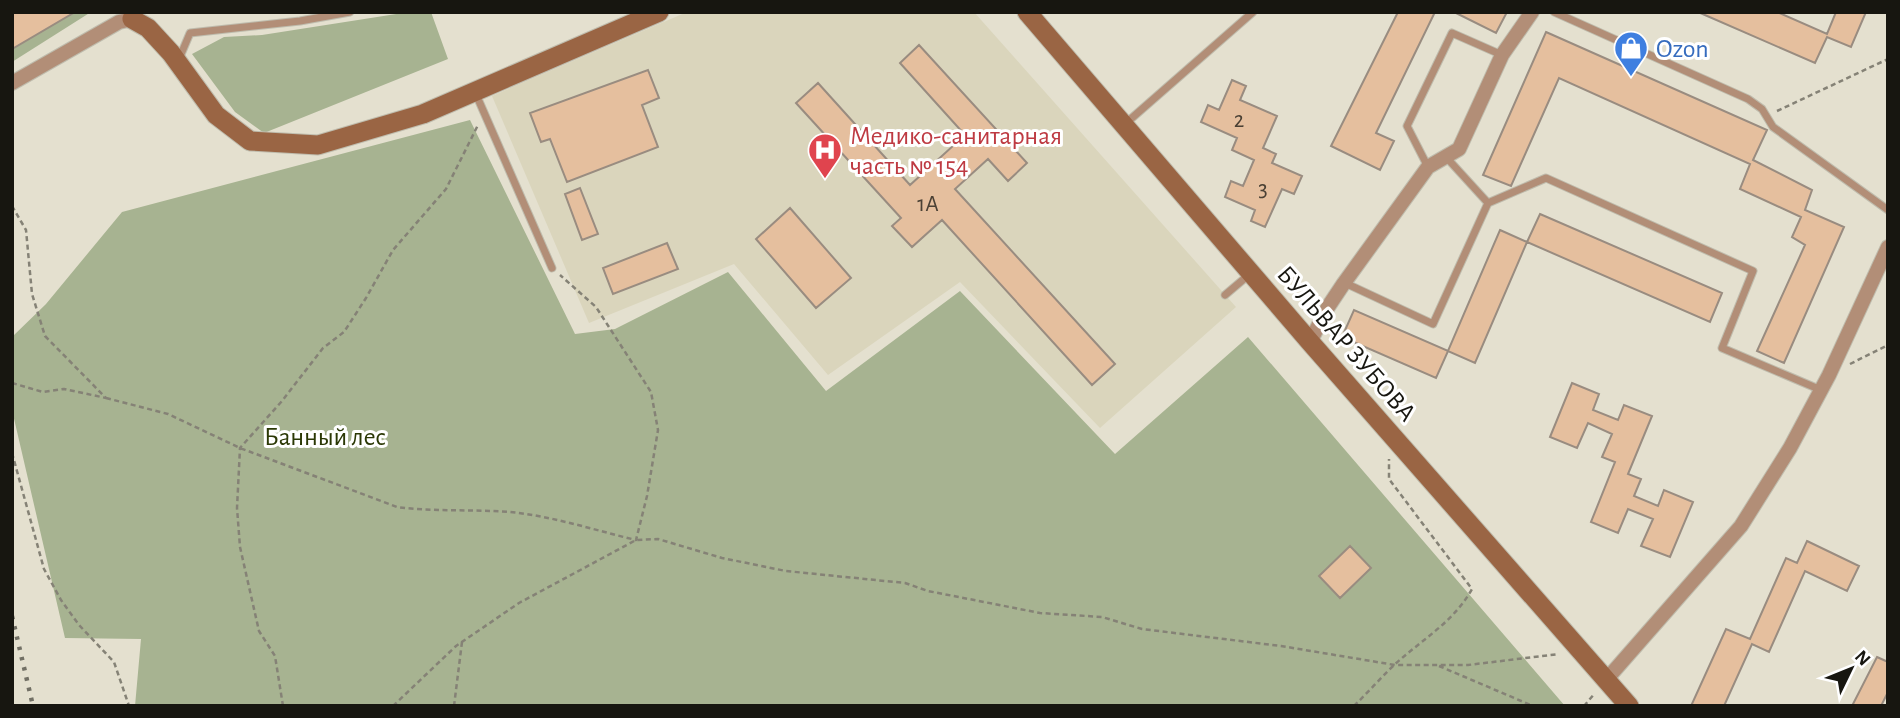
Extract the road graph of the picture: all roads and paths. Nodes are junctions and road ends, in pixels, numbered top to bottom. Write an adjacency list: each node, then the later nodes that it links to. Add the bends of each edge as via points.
1 (350, 12): 10 (lane, via 190,33)
2 (659, 12): 12 (street)
3 (1027, 12): 15 (street, БУЛЬВАР ЗУБОВА)
4 (1253, 12): 15 (lane)
5 (1532, 12): 8 (street)
6 (1554, 12): 14 (lane, via 1748,99)
7 (136, 16): 10 (street); 11 (street)
8 (1502, 55): 16 (street, via 1459,149); 17 (lane, via 1452,33 1406,126)
9 (1888, 60): 14 (path)
10 (178, 62): 12 (street, via 216,115 250,141 318,145 423,114)
11 (12, 83)
12 (475, 92): 13 (lane)
13 (484, 113): 22 (lane); 32 (path, via 446,188 393,250 344,332 323,348)
14 (1766, 116): 20 (lane, via 1773,127)
15 (1125, 124): 23 (street, БУЛЬВАР ЗУБОВА)
16 (1446, 156): 17 (street); 18 (lane)
17 (1428, 167): 24 (street)
18 (1488, 203): 24 (lane, via 1433,324); 30 (lane, via 1546,178 1753,271 1722,348)
19 (12, 206): 31 (path, via 26,230 32,294 45,336)
20 (1888, 210)
21 (1888, 247): 28 (street)
22 (552, 268): 35 (path, via 596,307 652,392 658,430)
23 (1251, 273): 25 (lane); 26 (street, БУЛЬВАР ЗУБОВА)
24 (1344, 283): 26 (street)
25 (1225, 295)
26 (1310, 342): 37 (street, БУЛЬВАР ЗУБОВА)
27 (1888, 345): 28 (path)
28 (1829, 375): 30 (street)
29 (12, 383): 31 (path, via 43,392 64,389)
30 (1821, 390): 40 (street, via 1741,526)
31 (106, 398): 32 (path, via 168,414)
32 (240, 448): 35 (path, via 397,507 513,513); 42 (path, via 240,547 259,631 275,656)
33 (1389, 451): 38 (path, via 1389,479 1472,589 1462,607 1434,635)
34 (12, 453): 41 (path, via 44,569 79,625 114,662)
35 (636, 540): 36 (path, via 519,604); 38 (path, via 658,539 786,571 905,583 1040,612 1102,617 1142,629)
36 (462, 642): 43 (path); 44 (path)
37 (1581, 651): 39 (path); 40 (street, БУЛЬВАР ЗУБОВА)
38 (1395, 665): 39 (path); 45 (path)
39 (1435, 665): 46 (path)
40 (1606, 680): 47 (street, БУЛЬВАР ЗУБОВА)
41 (129, 706)
42 (283, 706)
43 (393, 706)
44 (454, 706)
45 (1354, 706)
46 (1532, 706)
47 (1629, 706)

